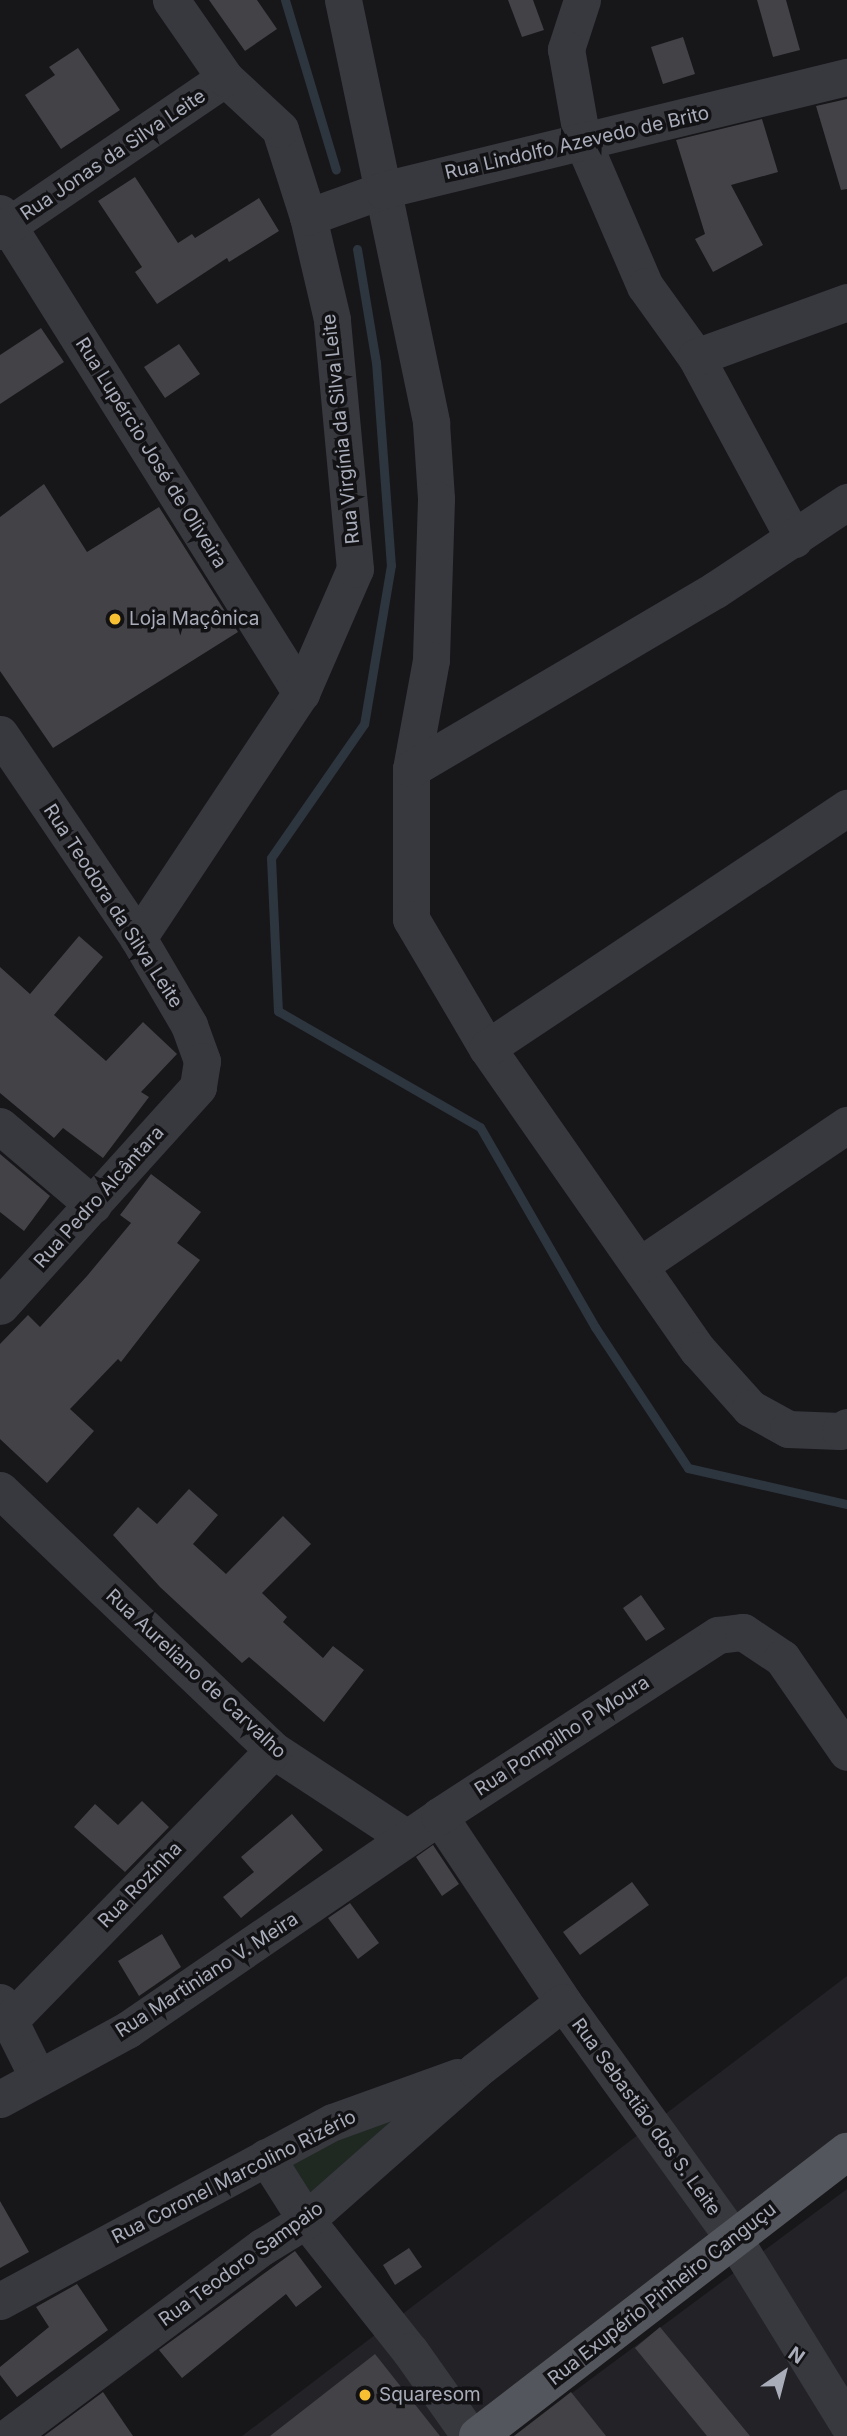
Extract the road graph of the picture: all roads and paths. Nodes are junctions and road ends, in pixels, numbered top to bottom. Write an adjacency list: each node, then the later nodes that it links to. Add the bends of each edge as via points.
1 (171, 0): 5 (street, Rua Virgínia da Silva Leite)
2 (343, 0): 7 (street)
3 (582, 0): 6 (street, via 566,49)
4 (847, 77): 6 (street, Rua Lindolfo Azevedo de Brito)
5 (225, 79): 8 (street, Rua Virgínia da Silva Leite, via 280,129); 9 (street, Rua Jonas da Silva Leite)
6 (582, 140): 7 (street, Rua Lindolfo Azevedo de Brito); 11 (street, via 645,286)
7 (383, 190): 8 (street, Rua Lindolfo Azevedo de Brito); 16 (street, via 431,423 436,499 431,660)
8 (308, 217): 14 (street, Rua Virgínia da Silva Leite, via 332,319 355,569)
9 (3, 223): 14 (street, Rua Lupércio José de Oliveira)
10 (847, 302): 11 (street)
11 (696, 357): 13 (street)
12 (847, 502): 13 (street)
13 (794, 539): 16 (street)
14 (301, 693): 18 (street)
15 (0, 734): 18 (street, Rua Teodora da Silva Leite)
16 (411, 769): 19 (street, via 411,919)
17 (847, 808): 19 (street)
18 (138, 938): 20 (street, Rua Teodora da Silva Leite, via 190,1025 202,1061)
19 (488, 1048): 24 (street)
20 (198, 1087): 23 (street, Rua Pedro Alcântara)
21 (847, 1125): 24 (street)
22 (0, 1126): 23 (street)
23 (93, 1205): 25 (street, Rua Pedro Alcântara)
24 (640, 1265): 26 (street, via 698,1350 750,1408 788,1429 840,1431)
25 (0, 1306)
26 (847, 1427)
27 (0, 1490): 28 (street, Rua Aureliano de Carvalho)
28 (272, 1750): 31 (street, Rua Aureliano de Carvalho); 33 (street, Rua Rozinha)
29 (847, 1752): 30 (street, Rua Pompilho P Moura, via 782,1658 743,1632 718,1634)
30 (439, 1816): 31 (street, Rua Pompilho P Moura); 32 (street, Rua Sebastião dos S. Leite)
31 (407, 1838): 35 (street, Rua Martiniano V. Meira, via 127,2029)
32 (563, 2002): 34 (street, Rua Teodoro Sampaio); 40 (street, Rua Sebastião dos S. Leite)
33 (5, 2012): 35 (street)
34 (476, 2070): 38 (street, Rua Coronel Marcolino Rizério, via 333,2122); 39 (street, Rua Teodoro Sampaio)
35 (38, 2078): 36 (street, Rua Martiniano V. Meira)
36 (0, 2099)
37 (847, 2152): 40 (main road, Rua Exupério Pinheiro Canguçu)
38 (266, 2157): 39 (street); 41 (street, Rua Coronel Marcolino Rizério)
39 (306, 2220): 43 (street, Rua Teodoro Sampaio, via 262,2247); 44 (street, via 410,2351)
40 (734, 2239): 42 (street, Rua Sebastião dos S. Leite); 45 (main road, Rua Exupério Pinheiro Canguçu)
41 (0, 2301)
42 (836, 2426)
43 (9, 2436)
44 (470, 2436)
45 (478, 2436)

